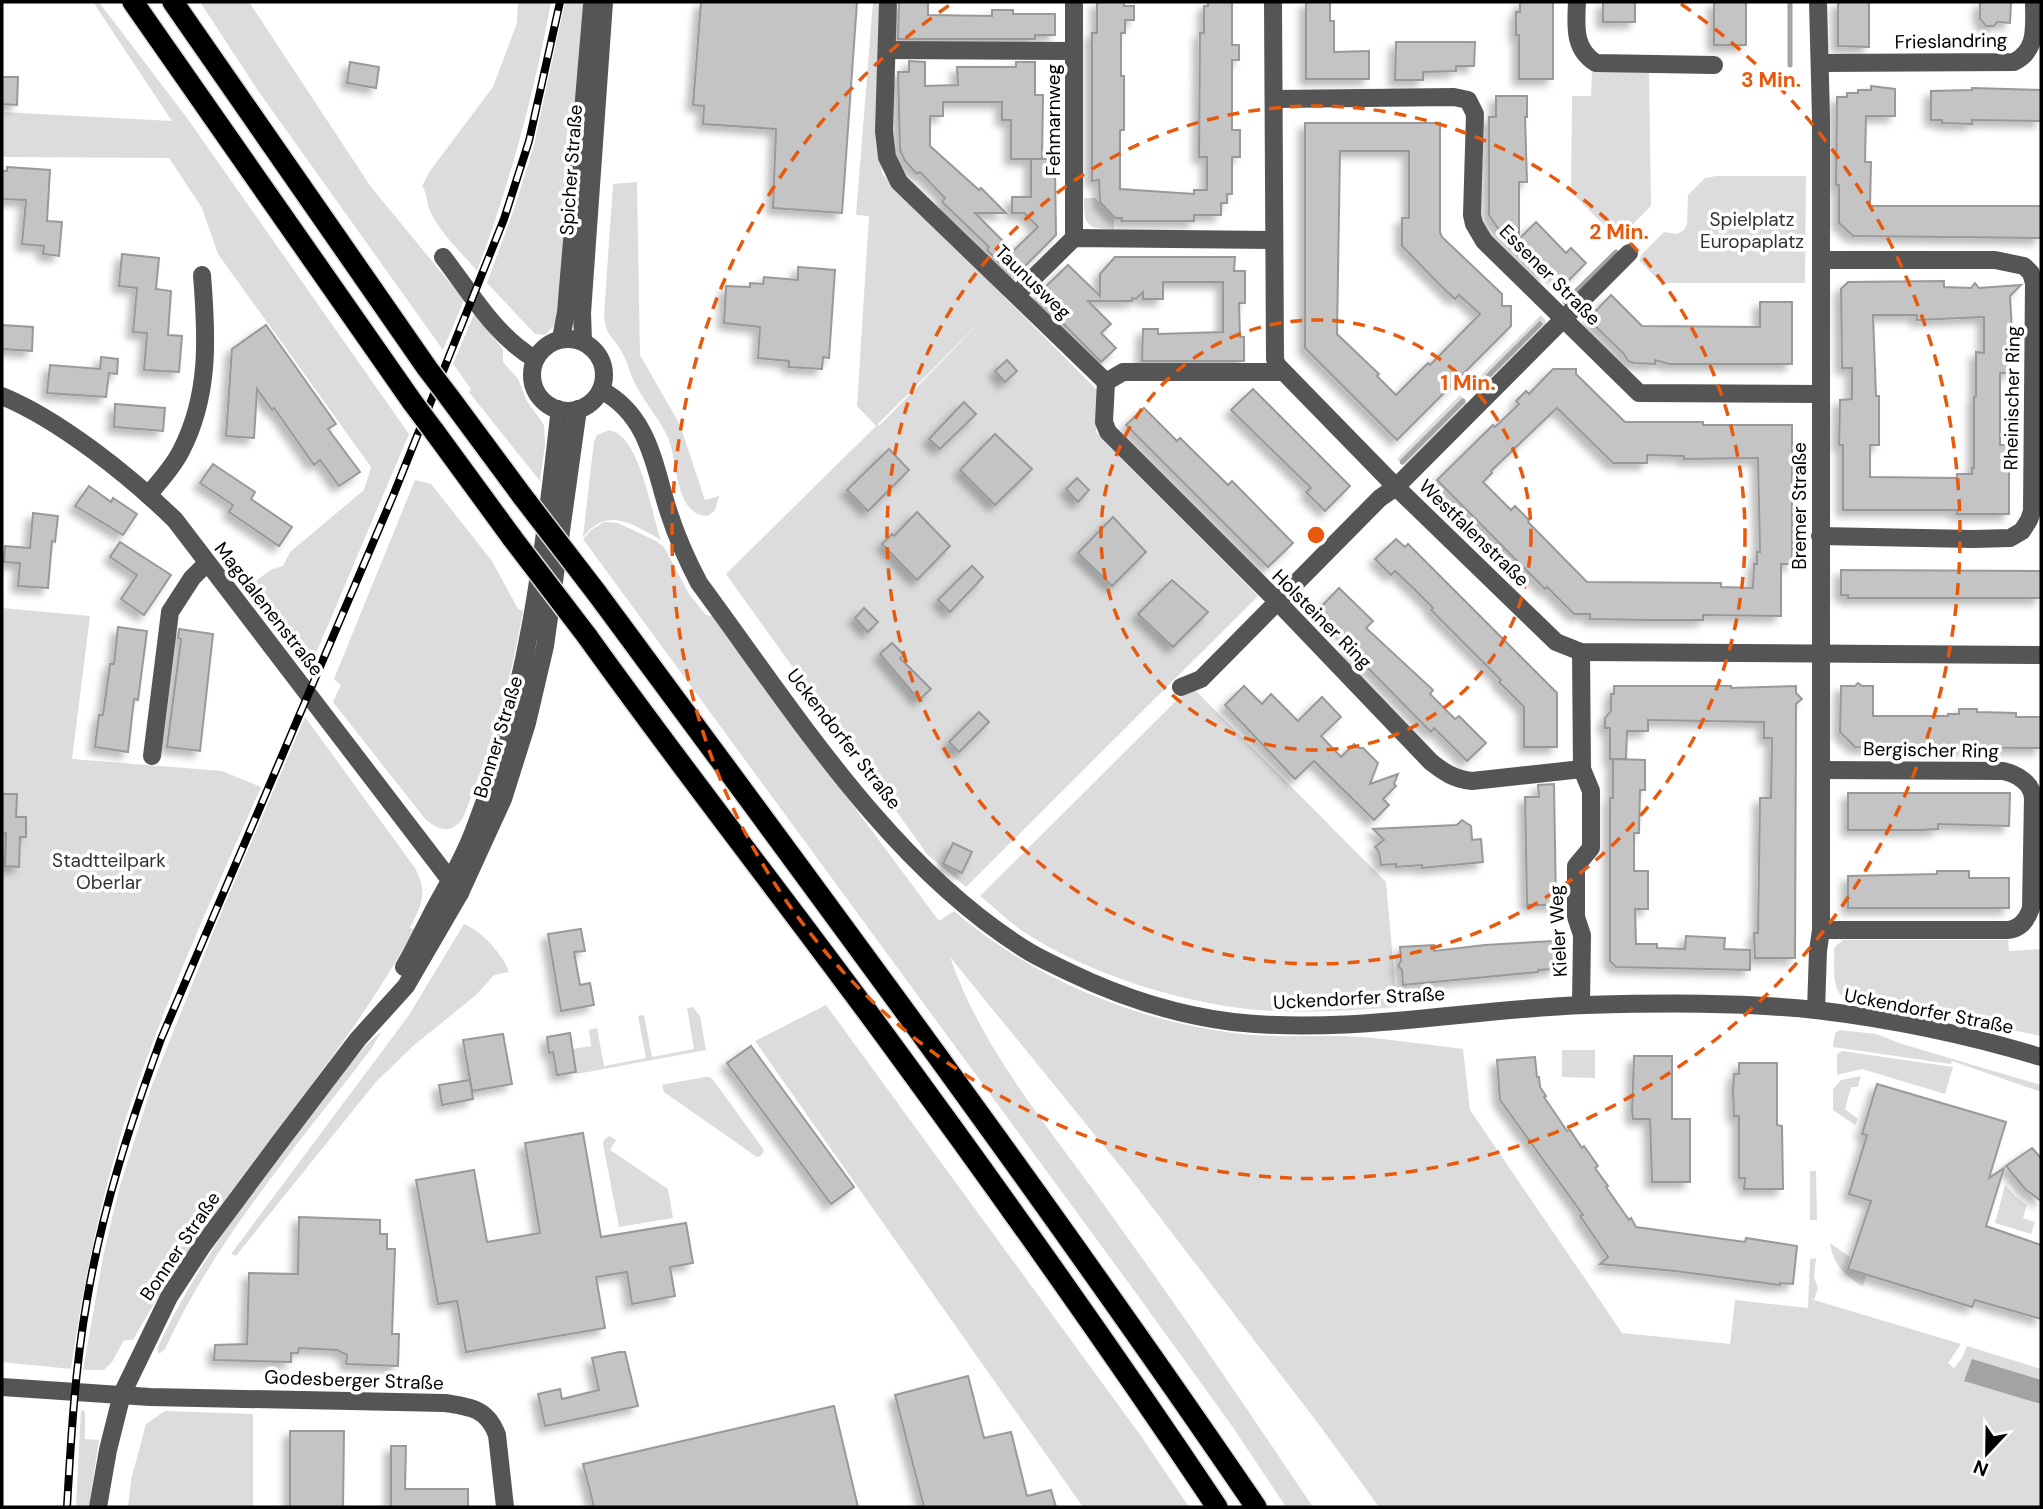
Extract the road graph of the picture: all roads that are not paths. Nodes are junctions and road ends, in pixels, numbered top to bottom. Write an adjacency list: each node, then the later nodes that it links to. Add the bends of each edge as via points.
1 (133, 2): 55 (highway, bridge, via 412,403 913,1073 1115,1354)
2 (173, 2): 56 (highway, bridge, via 427,368 921,1030)
3 (592, 2): 24 (street, Spicher Straße)
4 (604, 2): 25 (street, Spicher Straße)
5 (888, 2): 11 (street, Taunusweg)
6 (1074, 2): 12 (street, Fehmarnweg)
7 (1273, 2): 15 (street)
8 (1577, 2): 14 (street, via 1577,38 1587,57 1596,63)
9 (1818, 2): 13 (street, Bremer Straße)
10 (2034, 2): 13 (street, Frieslandring, via 2033,43 2026,55 2014,62)
11 (887, 50): 12 (street); 22 (street, Taunusweg, via 884,131 887,157 899,182)
12 (1074, 51): 16 (street, Fehmarnweg)
13 (1820, 63): 20 (street, Bremer Straße)
14 (1714, 65)
15 (1275, 99): 17 (street); 23 (street, Essener Straße, via 1468,100 1475,114 1474,224 1484,241)
16 (1074, 238): 17 (street); 22 (street)
17 (1273, 240): 27 (street, via 1275,359)
18 (1629, 253): 23 (street)
19 (443, 257): 26 (street, via 489,317)
20 (1821, 260): 30 (street, Bremer Straße); 36 (street, Rheinischer Ring, via 1995,260 2024,266 2034,283 2035,382 2032,512 2022,531 2010,538 1973,539)
21 (202, 275): 35 (street, via 207,332 198,413 181,453)
22 (1017, 294): 28 (street, Taunusweg)
23 (1563, 318): 30 (street, Essener Straße, via 1639,393); 34 (street)
24 (561, 339): 25 (street); 26 (street, via 546,346)
25 (583, 341): 29 (street, via 601,358)
26 (536, 359): 32 (street, via 534,385 543,400)
27 (1282, 372): 28 (street, via 1124,372); 34 (street, Westfalenstraße)
28 (1106, 382): 38 (street, Holsteiner Ring, via 1104,422 1108,432)
29 (601, 390): 33 (street); 48 (street, Uckendorfer Straße, via 639,425 654,456 683,552 699,583 849,785 931,876 1025,950 1123,995 1230,1021 1342,1024)
30 (1820, 394): 36 (street, Bremer Straße)
31 (2, 396): 35 (street, Magdalenenstraße, via 62,430)
32 (558, 409): 33 (street); 46 (street, Bonner Straße, via 553,473 515,702)
33 (578, 410): 46 (street, Bonner Straße, via 545,646 527,723 503,799)
34 (1396, 487): 38 (street); 39 (street, Westfalenstraße, via 1556,642)
35 (148, 495): 37 (street, Magdalenenstraße)
36 (1820, 536): 40 (street, Bremer Straße)
37 (207, 563): 43 (street, via 170,612); 46 (street, Magdalenenstraße)
38 (1276, 600): 42 (street, via 1201,678); 44 (street, Holsteiner Ring, via 1446,774 1472,781)
39 (1581, 652): 40 (street, Westfalenstraße); 44 (street, Kieler Weg)
40 (1820, 654): 41 (street, Westfalenstraße); 45 (street, Bremer Straße)
41 (2041, 654)
42 (1181, 687)
43 (152, 756)
44 (1582, 769): 48 (street, Kieler Weg, via 1591,791 1591,848 1576,866 1576,917 1583,935)
45 (1821, 770): 47 (street, Bremer Straße); 47 (street, Bergischer Ring, via 2003,771 2023,780 2033,798 2031,908 2018,927)
46 (456, 887): 52 (street, Bonner Straße, via 358,1039 181,1276)
47 (1821, 930): 49 (street, Bremer Straße)
48 (1581, 1006): 49 (street, Uckendorfer Straße, via 1699,1004)
49 (1816, 1010): 50 (street, Uckendorfer Straße, via 1904,1024)
50 (2041, 1057)
51 (2, 1387): 52 (street, Godesberger Straße)
52 (122, 1394): 53 (street, Bonner Straße); 54 (street, Godesberger Straße, via 445,1403 480,1411 493,1423 497,1435)
53 (98, 1507)
54 (505, 1507)
55 (1217, 1507)
56 (1256, 1507)

